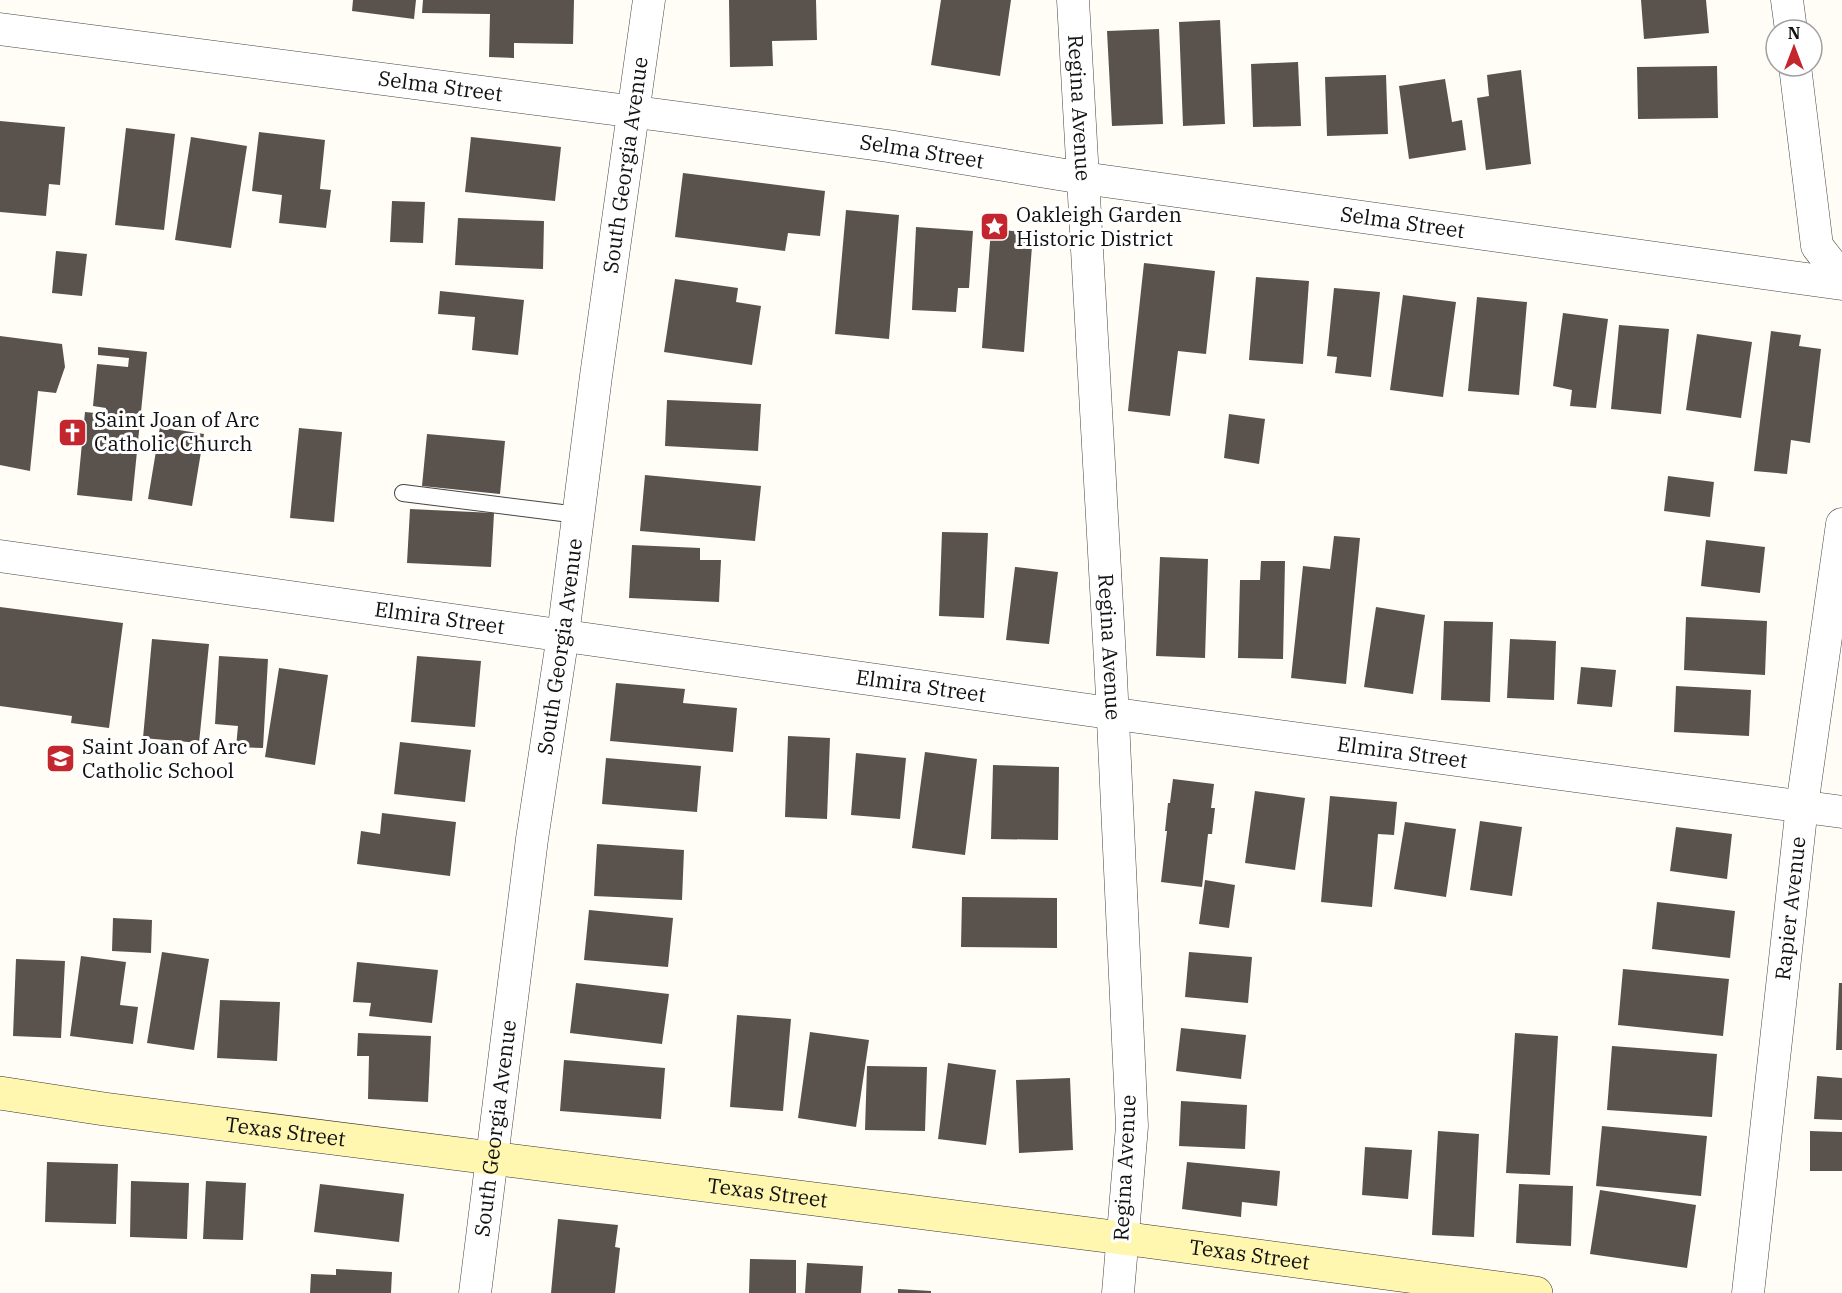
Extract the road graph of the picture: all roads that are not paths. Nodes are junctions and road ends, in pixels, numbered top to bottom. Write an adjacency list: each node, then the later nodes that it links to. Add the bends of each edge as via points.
1 (649, 0): 7 (street, South Georgia Avenue)
2 (1073, 0): 8 (street, Regina Avenue)
3 (1787, 0): 4 (street)
4 (1789, 18)
5 (0, 29): 7 (street, Selma Street)
6 (1796, 78): 9 (street, via 1817,246)
7 (634, 112): 8 (street, Selma Street, via 888,146); 12 (street, South Georgia Avenue)
8 (1083, 178): 10 (street, Selma Street); 16 (street, Regina Avenue)
9 (1842, 278)
10 (1842, 284)
11 (403, 493): 12 (lane)
12 (578, 516): 15 (street, South Georgia Avenue)
13 (1842, 524): 17 (street, Rapier Avenue)
14 (0, 555): 15 (street, Elmira Street)
15 (563, 636): 16 (street, Elmira Street); 20 (street, South Georgia Avenue, via 532,839)
16 (1113, 713): 17 (street, Elmira Street); 21 (street, Regina Avenue, via 1132,1126)
17 (1802, 806): 18 (street, Elmira Street); 26 (street, Rapier Avenue)
18 (1842, 812)
19 (0, 1093): 20 (street, Texas Street)
20 (492, 1158): 21 (street, Texas Street); 23 (street, South Georgia Avenue)
21 (1122, 1238): 22 (street, Texas Street); 24 (street, Regina Avenue)
22 (1437, 1286): 25 (street, Texas Street)
23 (476, 1293)
24 (1118, 1293)
25 (1536, 1293)
26 (1748, 1293)

